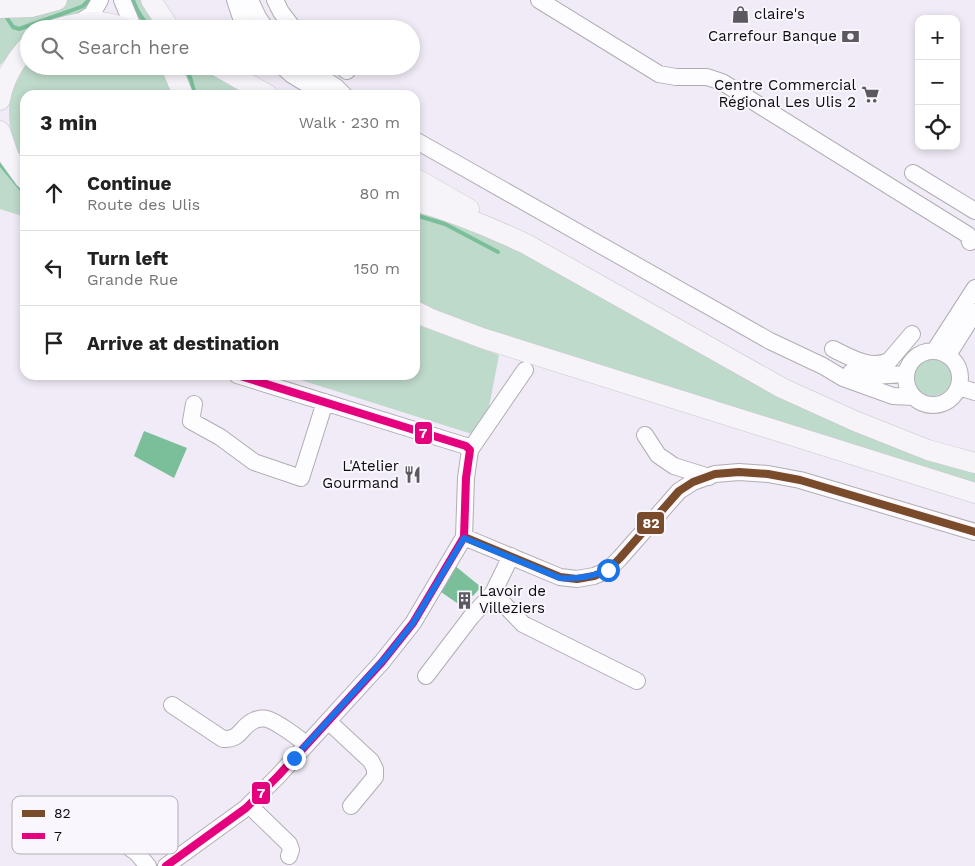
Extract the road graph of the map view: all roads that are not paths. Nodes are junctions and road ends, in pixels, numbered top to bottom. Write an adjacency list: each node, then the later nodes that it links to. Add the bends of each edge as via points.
1 (57, 0): 9 (main road, via 31,7)
2 (100, 0): 10 (street, via 92,14)
3 (122, 0): 11 (street)
4 (151, 0): 12 (main road)
5 (234, 0): 13 (street)
6 (250, 0): 14 (street)
7 (275, 0): 15 (street)
8 (539, 0): 35 (street, via 658,74 676,78 707,77 722,82 966,233)
9 (0, 8)
10 (83, 20)
11 (130, 20)
12 (164, 20)
13 (242, 20)
14 (260, 20)
15 (287, 20)
16 (20, 55): 17 (main road)
17 (5, 71): 26 (main road)
18 (175, 75): 22 (main road)
19 (234, 75): 23 (main road)
20 (292, 75): 24 (street)
21 (318, 75): 25 (street)
22 (181, 90)
23 (259, 90)
24 (316, 90)
25 (339, 90)
26 (0, 100)
27 (0, 131): 29 (main road, via 9,157)
28 (420, 143): 42 (street, via 744,328)
29 (20, 172)
30 (913, 173): 33 (street)
31 (420, 181): 34 (main road)
32 (420, 204): 34 (main road)
33 (975, 211)
34 (499, 231): 53 (main road, via 782,388 928,450)
35 (970, 242)
36 (975, 288): 41 (street)
37 (975, 312): 41 (street)
38 (420, 314): 55 (main road, via 482,338)
39 (912, 334): 40 (street, via 884,364 859,361)
40 (834, 349)
41 (942, 353): 44 (street, via 927,351 913,359); 46 (street, via 955,361 959,369)
42 (823, 366): 44 (street, via 872,376); 48 (street, via 843,378 881,392)
43 (525, 370): 52 (street)
44 (906, 374): 48 (street, via 908,390)
45 (253, 380): 49 (street)
46 (959, 387): 47 (street); 48 (street, via 943,404 927,405)
47 (975, 392)
48 (913, 397)
49 (325, 402): 50 (street, via 301,478 254,462 191,421); 52 (street, via 466,446)
50 (194, 404)
51 (645, 435): 54 (street, via 658,455 674,466)
52 (470, 450): 57 (street)
53 (975, 463)
54 (709, 476): 56 (street, via 739,472 800,480); 58 (street, via 679,492 608,570 594,576 560,578)
55 (975, 493)
56 (975, 532)
57 (464, 538): 58 (street); 63 (street, via 413,623)
58 (511, 556): 59 (street)
59 (493, 594): 60 (street, via 471,616); 61 (street, via 523,624)
60 (426, 676)
61 (637, 681)
62 (172, 705): 64 (street, via 223,738 232,739 246,725 266,718)
63 (328, 721): 64 (street); 66 (street, via 371,761 375,769 376,777)
64 (306, 745): 65 (street)
65 (251, 803): 68 (street, via 289,844); 70 (street)
66 (351, 806)
67 (138, 854): 69 (street)
68 (289, 856)
69 (148, 866)
70 (166, 866)

